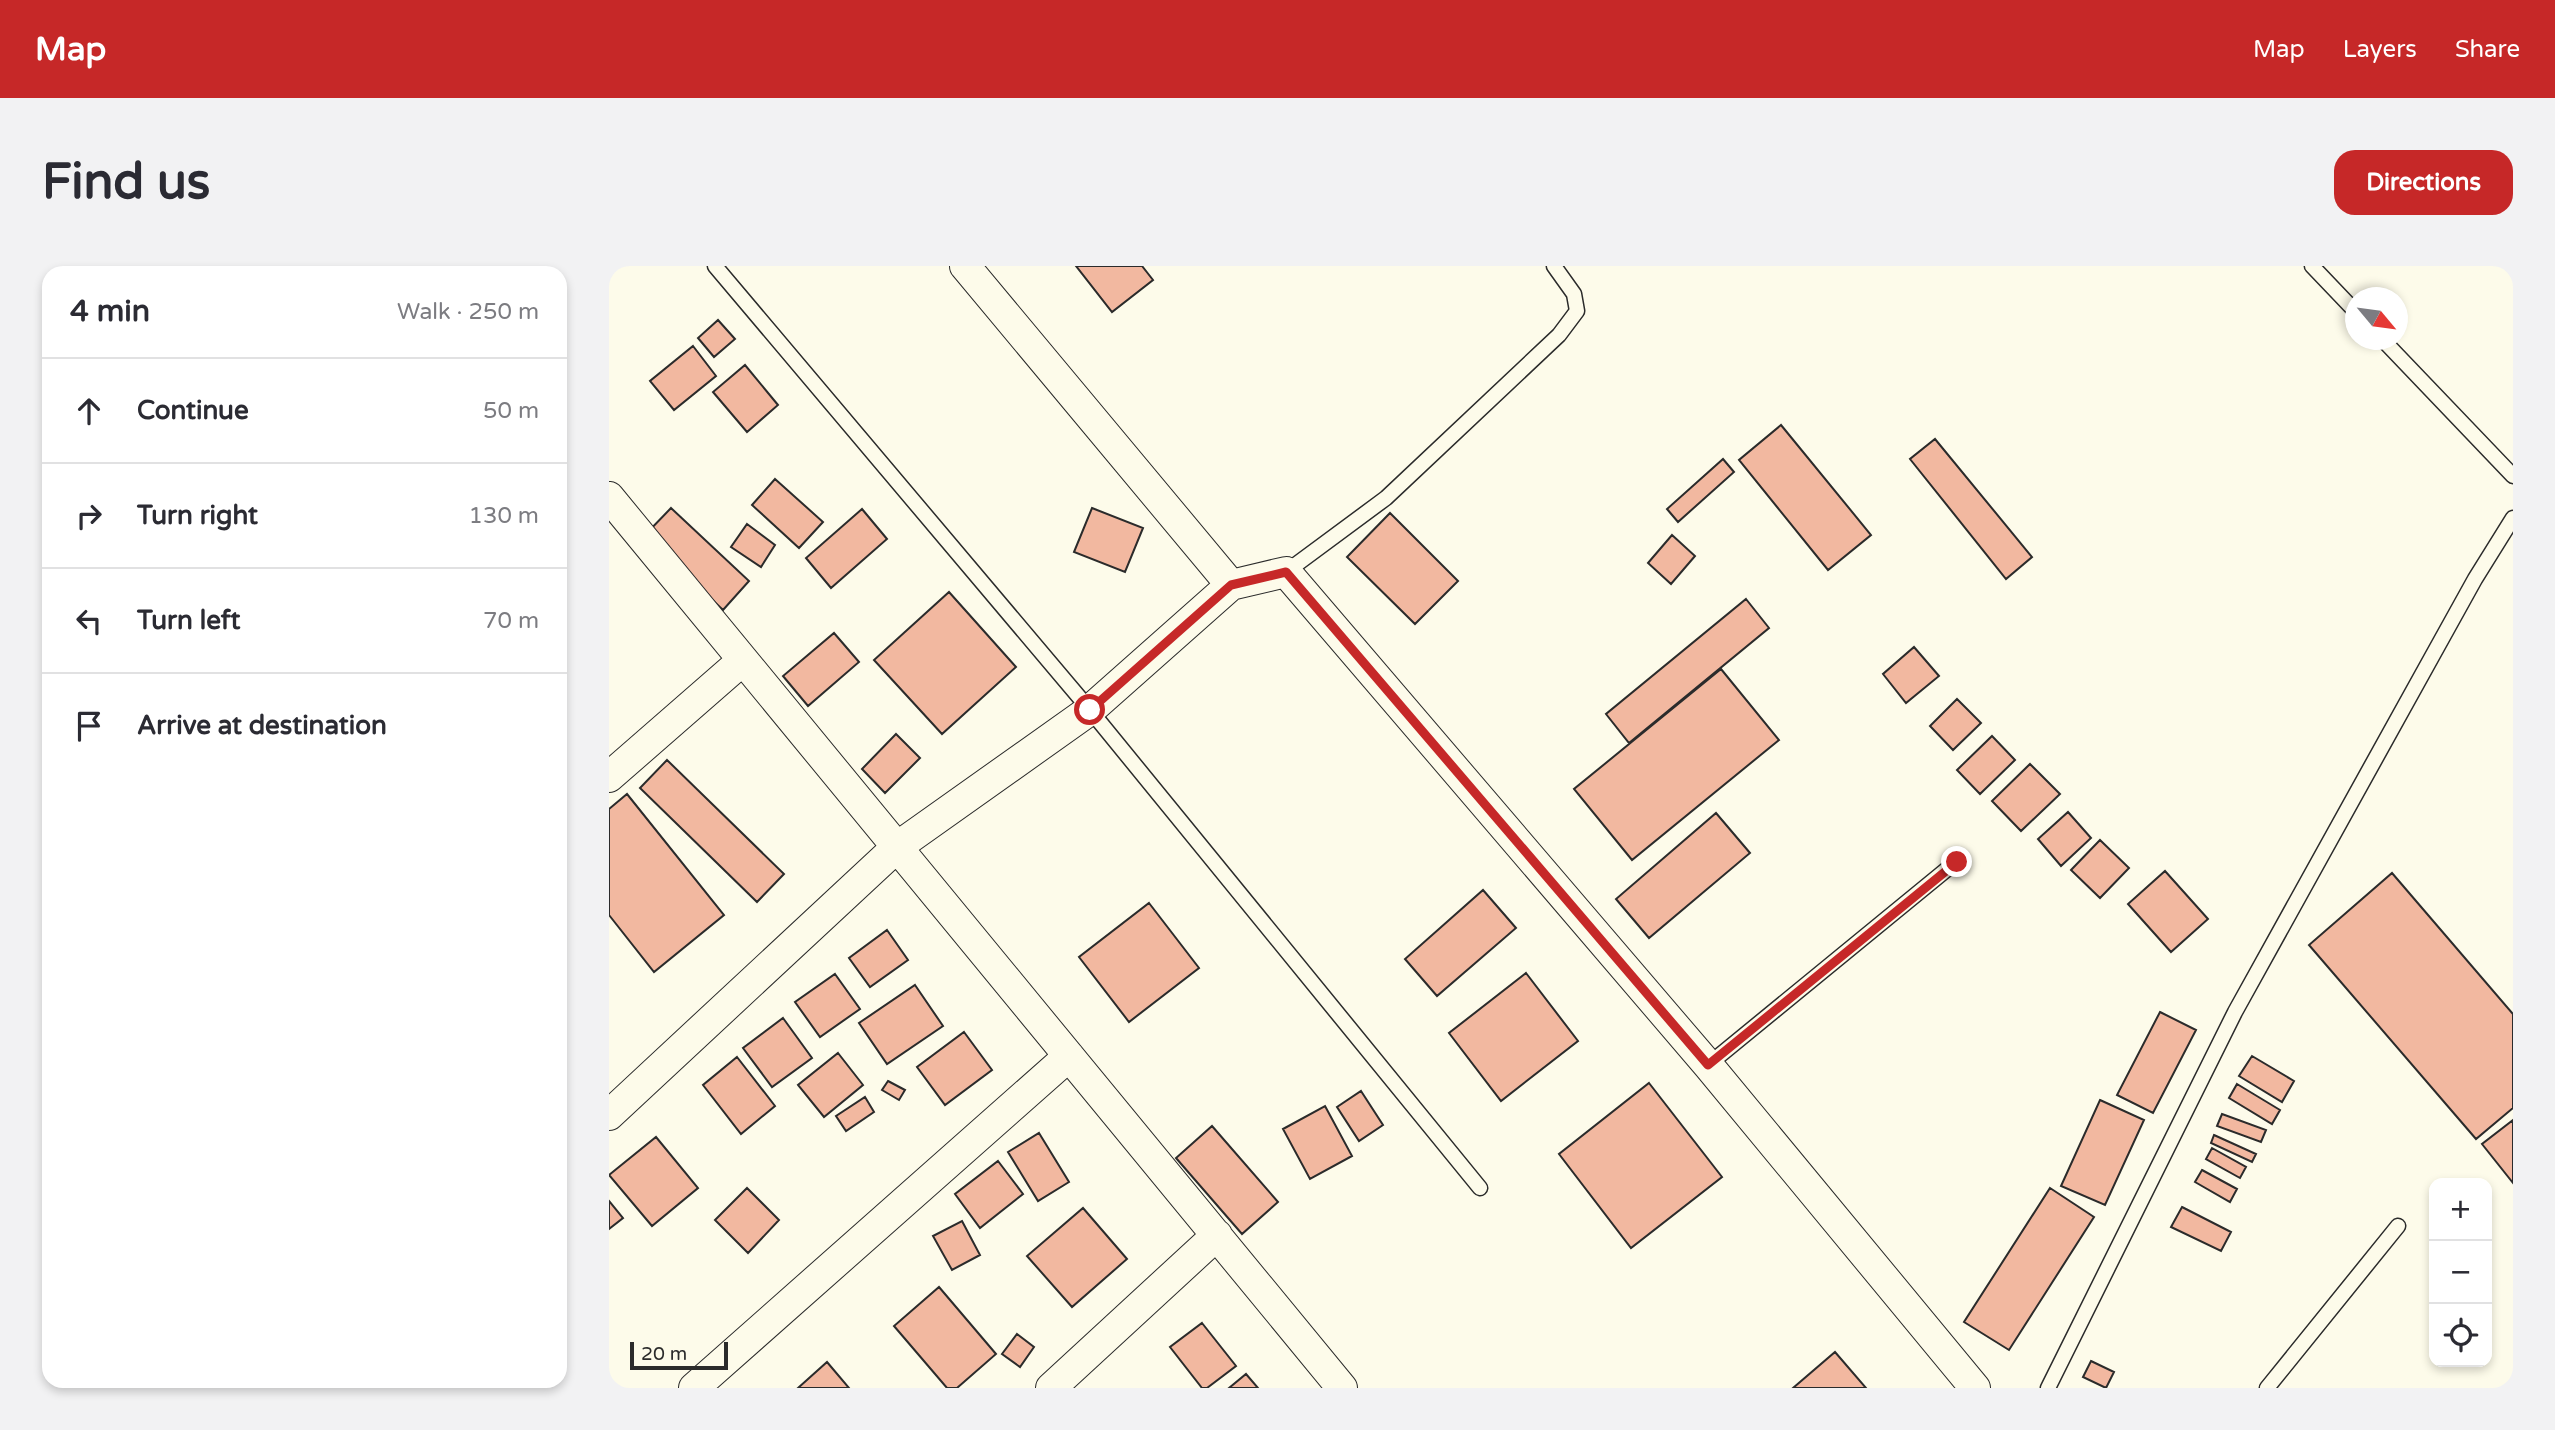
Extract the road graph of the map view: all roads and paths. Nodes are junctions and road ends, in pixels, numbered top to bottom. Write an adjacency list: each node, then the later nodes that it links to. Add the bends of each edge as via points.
1 (715, 266): 13 (lane)
2 (965, 266): 11 (street)
3 (1555, 266): 10 (lane, via 1574,294 1577,311 1559,335 1386,498)
4 (2312, 266): 5 (lane)
5 (2345, 301)
6 (2393, 350): 7 (lane)
7 (2513, 476)
8 (609, 497): 12 (street)
9 (2513, 518): 27 (lane, via 2235,1013)
10 (1286, 572): 11 (street); 18 (street)
11 (1231, 585): 13 (street)
12 (743, 660): 14 (street); 15 (street)
13 (1090, 710): 15 (street); 20 (lane)
14 (609, 776)
15 (897, 847): 17 (street); 19 (street)
16 (1957, 862): 18 (lane)
17 (1069, 1056): 22 (street); 23 (street)
18 (1708, 1065): 26 (street)
19 (609, 1115)
20 (1480, 1188)
21 (2398, 1226): 28 (lane)
22 (1217, 1236): 24 (street); 25 (street)
23 (694, 1388)
24 (1051, 1388)
25 (1342, 1388)
26 (1975, 1388)
27 (2048, 1388)
28 (2267, 1388)

